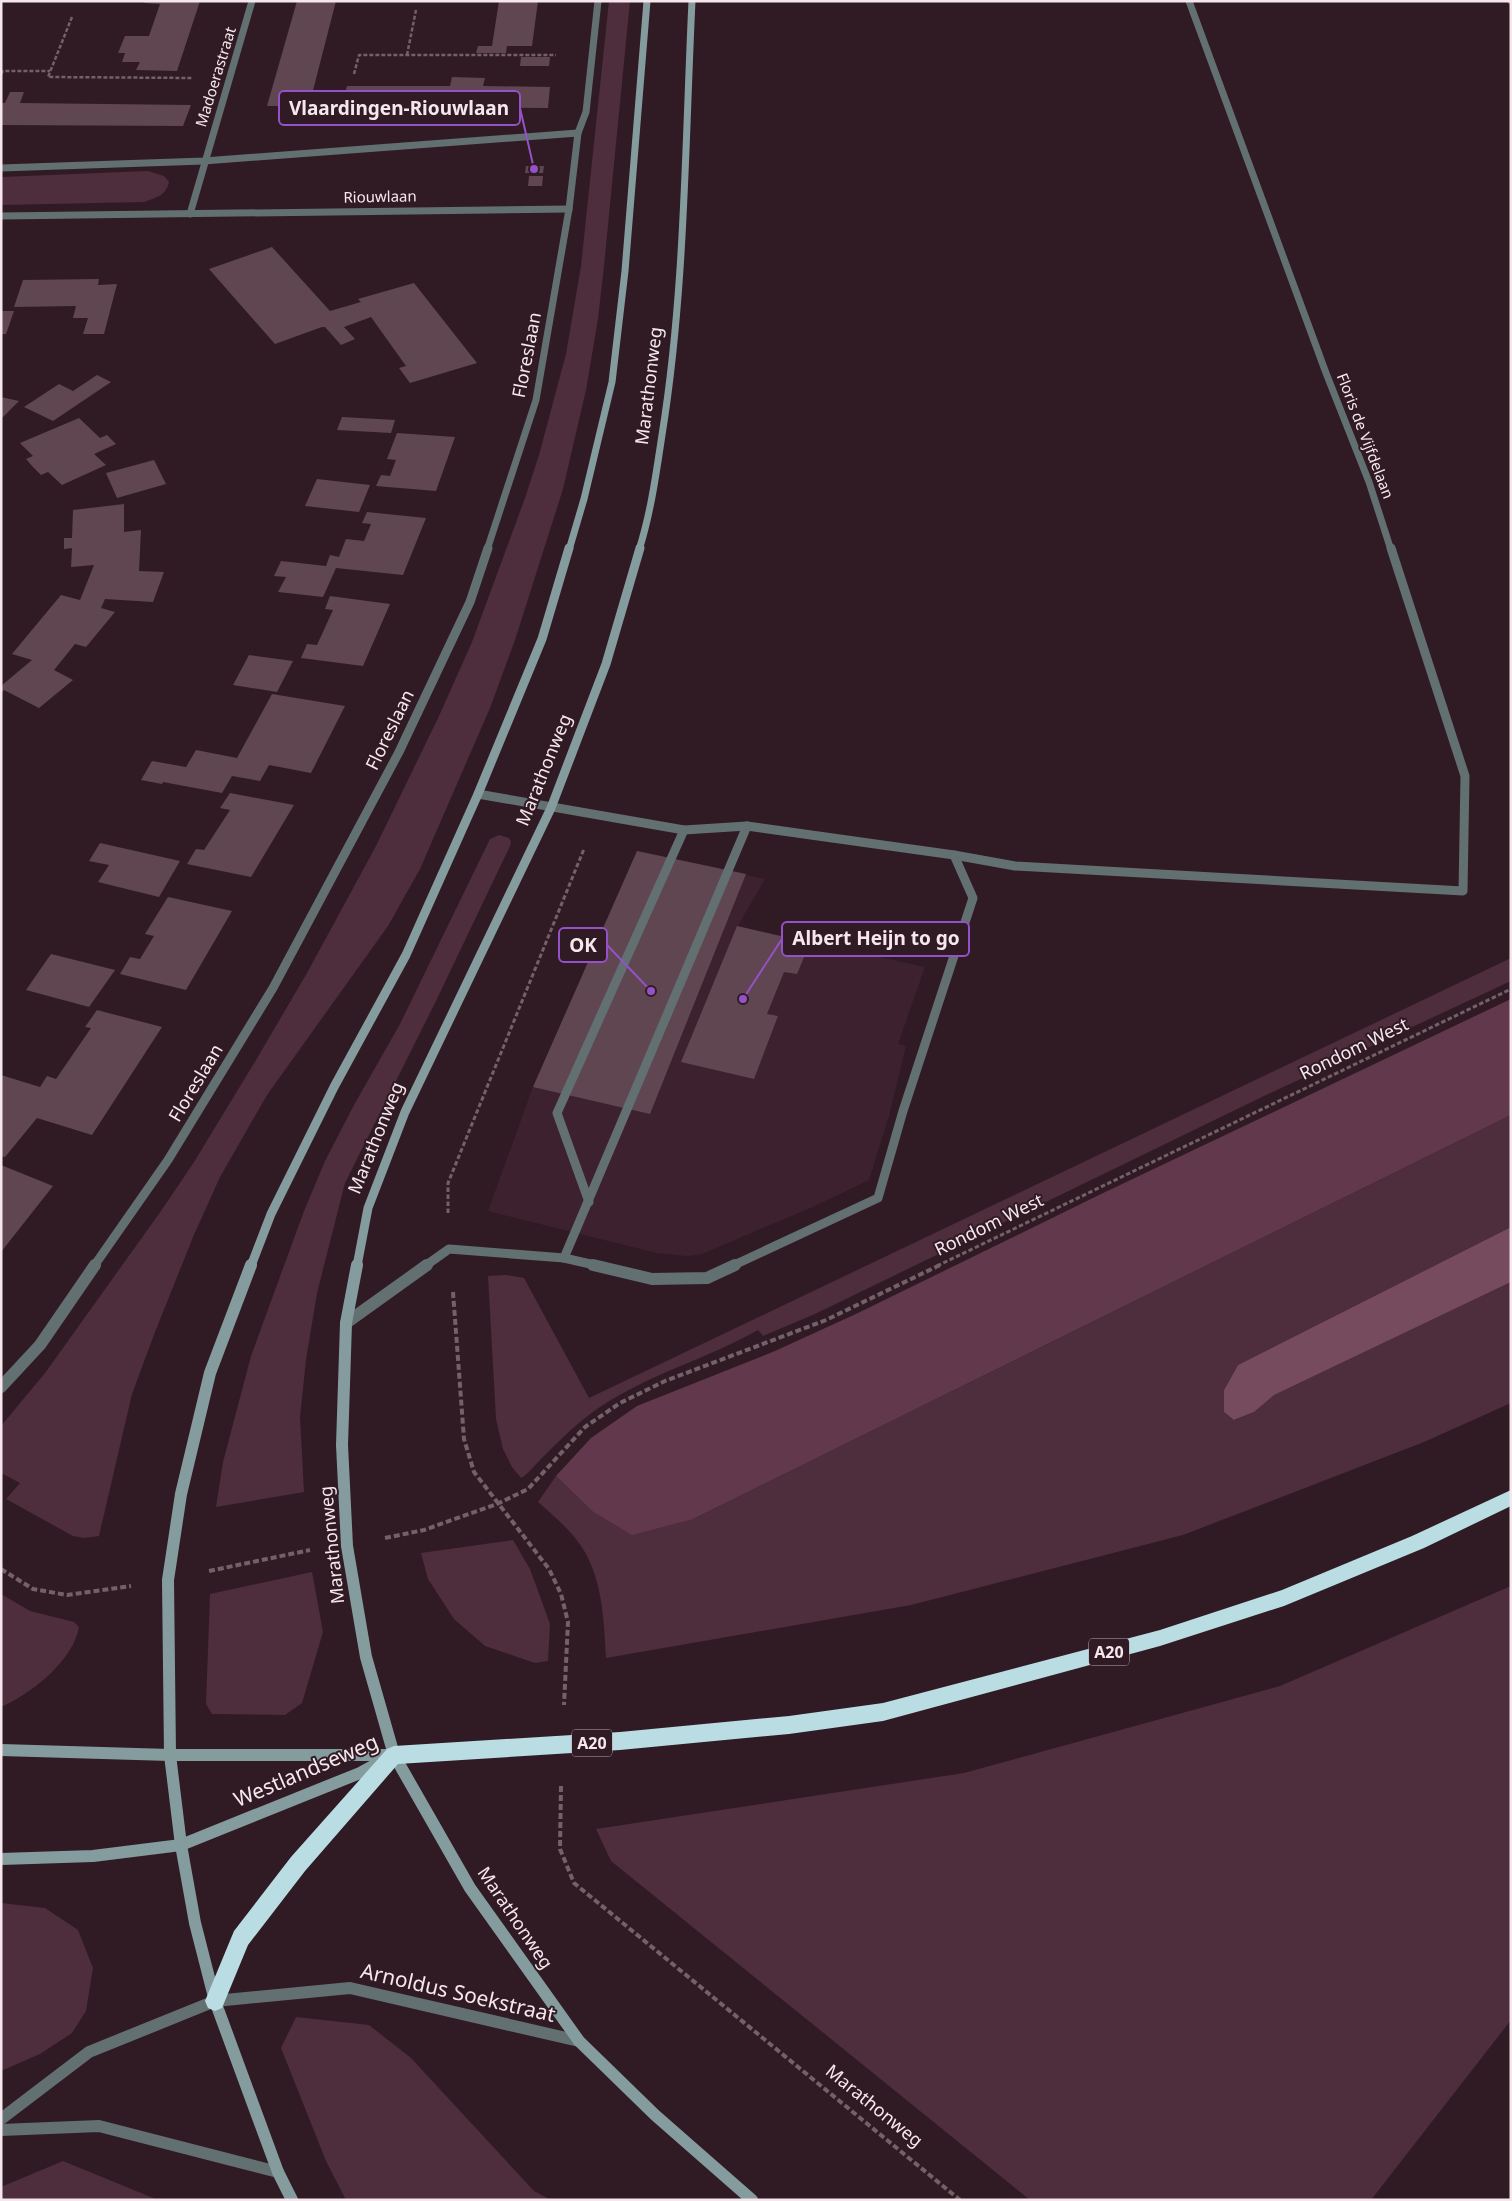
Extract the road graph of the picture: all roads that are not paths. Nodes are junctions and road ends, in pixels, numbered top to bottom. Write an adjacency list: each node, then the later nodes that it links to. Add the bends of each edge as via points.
1 (252, 1): 7 (street, Madoerastraat)
2 (598, 1): 6 (street, Floreslaan, via 586,112)
3 (647, 1): 12 (main road, Marathonweg, via 625,271 612,382 584,499 542,640)
4 (692, 1): 13 (main road, Marathonweg, via 671,378 649,517 606,664)
5 (1189, 1): 16 (street, Floris de Vijfdelaan, via 1326,373 1370,482 1465,776 1463,892 1015,866)
6 (578, 133): 7 (street); 9 (street, Floreslaan)
7 (204, 161): 8 (street); 10 (street)
8 (1, 168)
9 (569, 209): 10 (street, Riouwlaan); 20 (street, Floreslaan, via 536,400 470,602 399,752 273,988 168,1160 40,1345)
10 (190, 214): 11 (street, Riouwlaan)
11 (1, 216)
12 (478, 794): 13 (street); 23 (main road, Marathonweg, via 406,955 334,1087 271,1214 210,1373 182,1494 168,1580)
13 (551, 808): 15 (street); 19 (main road, Marathonweg, via 405,1112 368,1208)
14 (747, 826): 15 (street); 16 (street); 17 (street)
15 (684, 830): 17 (street, via 557,1113)
16 (954, 855): 18 (street, via 973,898 903,1110 878,1198 707,1278 652,1279)
17 (589, 1202): 18 (street)
18 (564, 1258): 19 (street, via 449,1250)
19 (346, 1322): 24 (main road, Marathonweg, via 342,1445 347,1546 366,1657)
20 (1, 1386)
21 (1511, 1498): 24 (highway, A20, via 1418,1542 1284,1598 1160,1638 883,1712 779,1726)
22 (1, 1750): 23 (main road, Westlandseweg)
23 (170, 1755): 24 (main road, Westlandseweg); 25 (main road, Marathonweg)
24 (394, 1755): 25 (main road, Westlandseweg, via 360,1773); 27 (highway, via 298,1864 241,1938); 28 (main road, Marathonweg, via 470,1888)
25 (181, 1844): 26 (main road, Westlandseweg, via 92,1856); 27 (main road, Marathonweg, via 195,1923)
26 (1, 1859)
27 (215, 2001): 28 (street, Arnoldus Soekstraat, via 350,1988); 29 (street, Arnoldus Soekstraat, via 89,2052); 31 (main road, Marathonweg)
28 (579, 2042): 33 (main road, Marathonweg, via 655,2115)
29 (1, 2119)
30 (1, 2130): 31 (street, via 99,2126)
31 (278, 2172): 32 (main road, Marathonweg)
32 (292, 2200)
33 (752, 2200)

